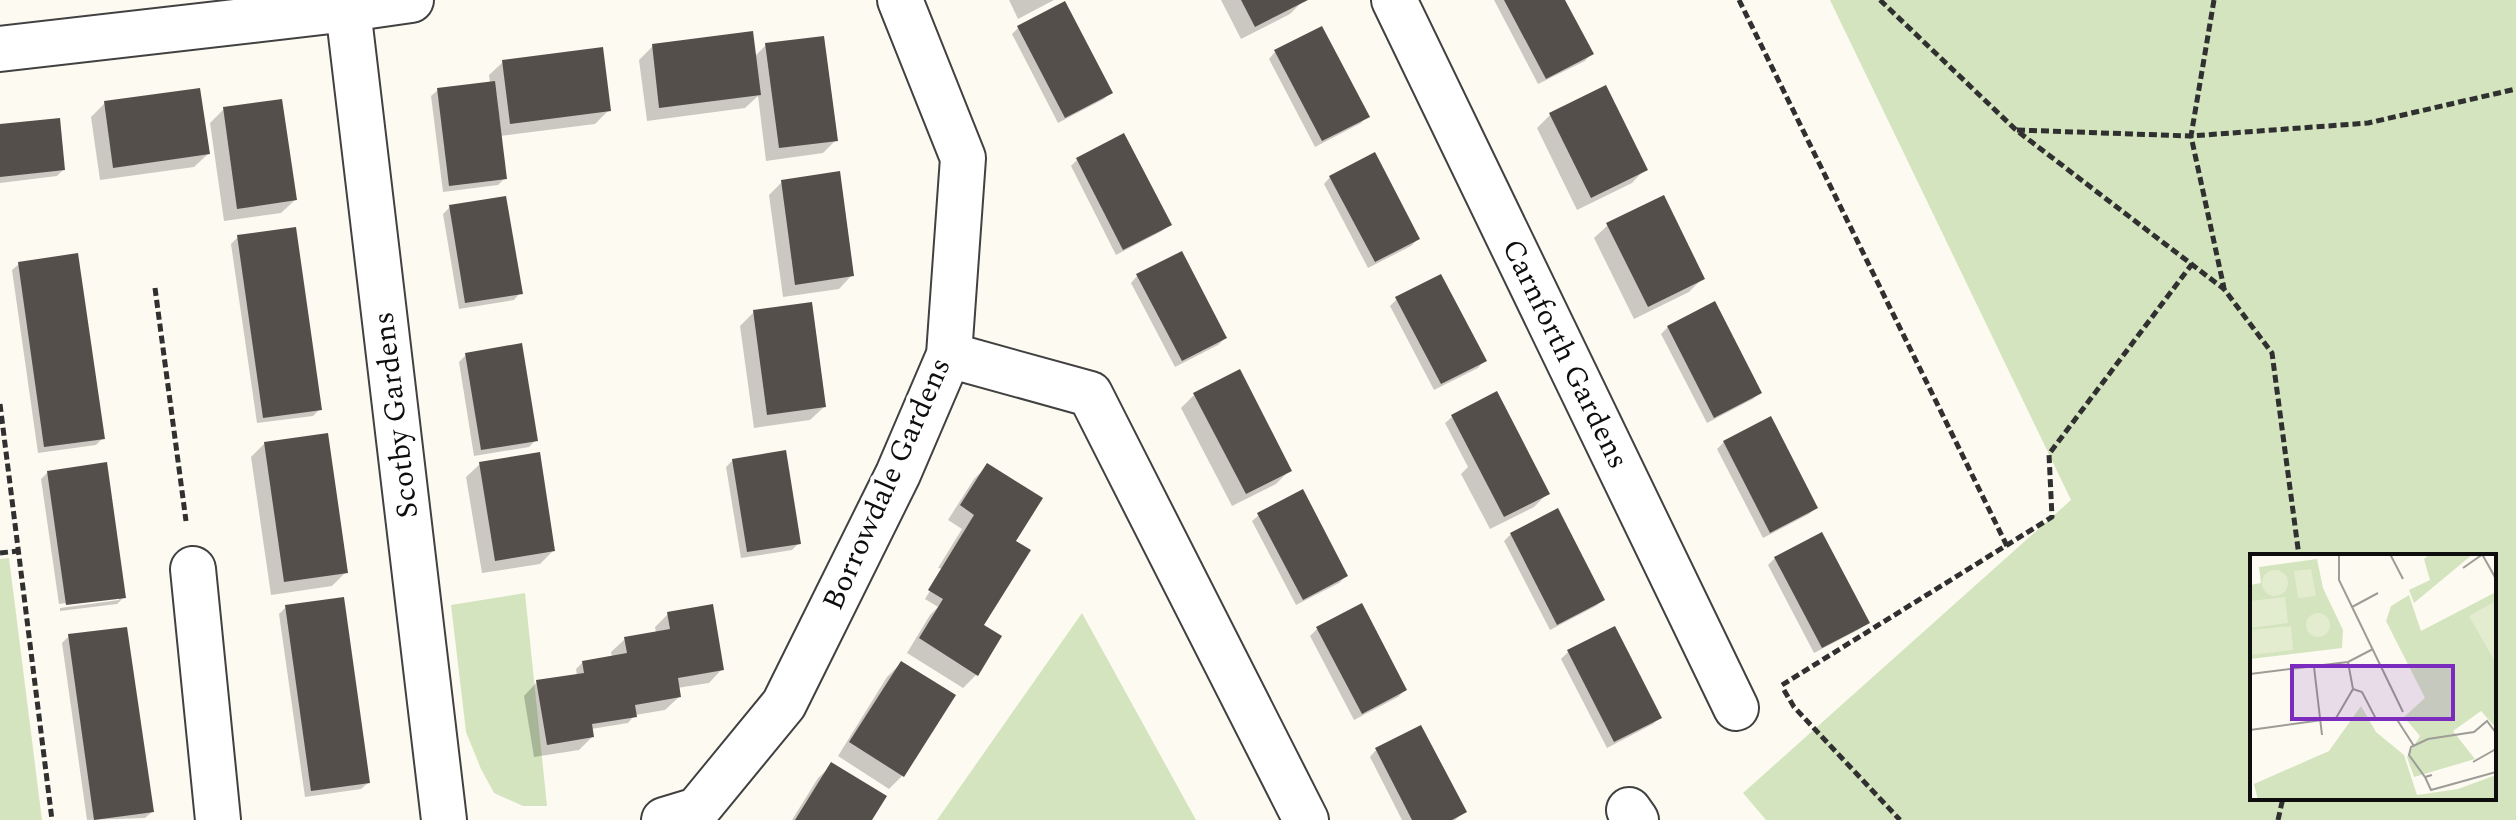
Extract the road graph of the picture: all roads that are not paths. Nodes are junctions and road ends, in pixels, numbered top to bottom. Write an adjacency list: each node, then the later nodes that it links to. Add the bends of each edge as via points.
1 (411, 0): 4 (street)
2 (900, 0): 6 (street, Borrowdale Gardens, via 963,158)
3 (1394, 0): 8 (street, Carnforth Gardens)
4 (348, 9): 5 (street); 10 (street, Scotby Gardens)
5 (0, 49)
6 (949, 355): 11 (street, Borrowdale Gardens, via 898,474 784,704 697,810); 12 (street, via 1090,394)
7 (193, 569): 9 (street)
8 (1736, 708)
9 (218, 820)
10 (444, 820)
11 (664, 820)
12 (1306, 820)

